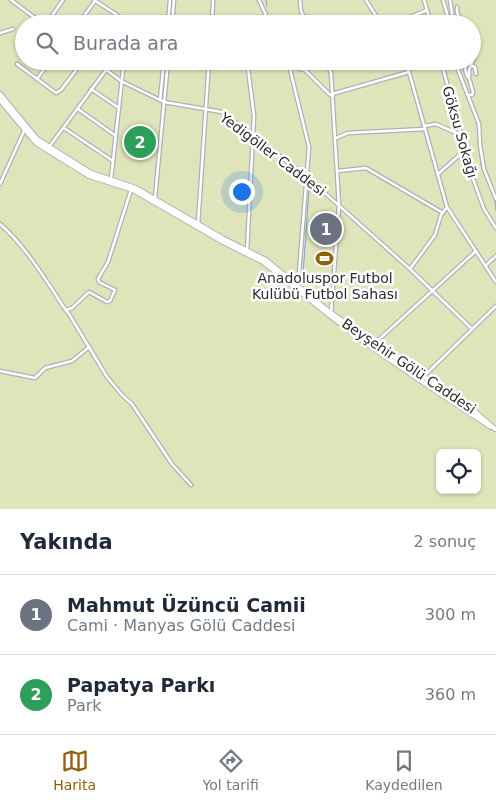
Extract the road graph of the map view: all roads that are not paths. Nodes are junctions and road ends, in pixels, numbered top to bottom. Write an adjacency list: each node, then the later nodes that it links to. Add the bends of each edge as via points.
1 (11, 0): 16 (street)
2 (55, 0): 13 (street)
3 (63, 0): 13 (street)
4 (172, 0): 20 (street)
5 (213, 0): 21 (street)
6 (259, 0): 22 (street)
7 (300, 0): 23 (street)
8 (366, 0): 24 (street)
9 (424, 0): 15 (street)
10 (443, 0): 27 (street)
11 (451, 0): 28 (street)
12 (96, 1): 18 (street); 19 (street)
13 (60, 4): 17 (street)
14 (457, 6): 29 (street)
15 (427, 10): 25 (street); 26 (street)
16 (32, 15)
17 (52, 15)
18 (85, 15)
19 (117, 15)
20 (171, 15)
21 (212, 15)
22 (266, 15)
23 (302, 15)
24 (375, 15)
25 (415, 15)
26 (428, 15)
27 (447, 15)
28 (453, 15)
29 (458, 15)
30 (13, 29): 31 (street)
31 (0, 33)
32 (25, 70): 52 (street)
33 (44, 70): 52 (street)
34 (76, 70): 52 (street, via 58,93)
35 (106, 70): 53 (street, Yedigöller Caddesi); 54 (street)
36 (123, 70): 53 (street)
37 (165, 70): 59 (street)
38 (166, 70): 60 (street)
39 (208, 70): 63 (street)
40 (248, 70): 68 (street)
41 (291, 70): 77 (street, via 309,147)
42 (304, 70): 56 (street)
43 (330, 70): 56 (street)
44 (443, 70): 69 (street, Göksu Sokağı)
45 (458, 70): 57 (street)
46 (465, 70): 51 (street)
47 (469, 70): 51 (street)
48 (475, 70): 50 (street)
49 (409, 72): 56 (street); 65 (street)
50 (476, 74)
51 (469, 78): 57 (street, via 473,93)
52 (37, 79)
53 (122, 81): 59 (street, Yedigöller Caddesi); 61 (street)
54 (91, 89): 61 (street); 62 (street)
55 (0, 94): 66 (main road, Beyşehir Gölü Caddesi)
56 (332, 95): 71 (street)
57 (468, 95): 81 (street, via 480,128 484,169)
58 (0, 100): 66 (main road)
59 (160, 100): 60 (street, Yedigöller Caddesi)
60 (164, 102): 63 (street, Yedigöller Caddesi); 82 (street)
61 (118, 108): 67 (street)
62 (78, 109): 64 (street); 67 (street)
63 (206, 109): 68 (street, Yedigöller Caddesi, via 222,112); 87 (street)
64 (64, 128): 72 (street); 74 (street)
65 (424, 128): 69 (street, via 436,124); 71 (street, via 348,133); 76 (street)
66 (26, 130): 70 (main road, Beyşehir Gölü Caddesi); 79 (street)
67 (116, 136): 74 (street)
68 (254, 136): 77 (street, Yedigöller Caddesi); 89 (street)
69 (461, 136): 73 (street, Göksu Sokağı)
70 (32, 137): 72 (main road, Beyşehir Gölü Caddesi); 78 (main road, via 89,176)
71 (336, 138): 75 (street)
72 (49, 147): 78 (main road, Beyşehir Gölü Caddesi, via 91,173)
73 (463, 151): 76 (street); 88 (street, Göksu Sokağı, via 484,209)
74 (113, 161): 78 (street)
75 (338, 171): 83 (street); 85 (street, via 365,168)
76 (438, 174): 84 (street)
77 (307, 177): 83 (street, Yedigöller Caddesi); 95 (street)
78 (111, 181): 80 (main road); 82 (main road, Beyşehir Gölü Caddesi, via 133,187)
79 (0, 184)
80 (131, 190): 82 (main road); 98 (street, via 108,262 98,279 115,290 110,301 89,292)
81 (496, 199)
82 (154, 200): 87 (main road, Beyşehir Gölü Caddesi); 95 (main road, via 263,262)
83 (340, 206): 93 (street, Yedigöller Caddesi); 99 (street)
84 (447, 207): 85 (street); 90 (street)
85 (443, 213): 93 (street, via 435,235)
86 (0, 224): 98 (street)
87 (198, 224): 89 (main road, Beyşehir Gölü Caddesi)
88 (496, 228)
89 (247, 251): 95 (main road, Beyşehir Gölü Caddesi, via 266,260)
90 (476, 251): 92 (street); 96 (street)
91 (496, 256): 92 (street)
92 (485, 266): 94 (street)
93 (410, 269): 96 (street, Yedigöller Caddesi)
94 (496, 282)
95 (297, 288): 99 (main road, Beyşehir Gölü Caddesi)
96 (433, 291): 100 (street, Yedigöller Caddesi); 101 (street)
97 (496, 306): 100 (street)
98 (66, 310): 102 (street)
99 (330, 314): 101 (main road, Beyşehir Gölü Caddesi)
100 (472, 329): 104 (street)
101 (373, 345): 104 (main road, Beyşehir Gölü Caddesi)
102 (90, 347): 103 (street, via 72,360 45,368 35,378); 106 (street, via 107,377 132,404 172,464)
103 (0, 371)
104 (422, 379): 105 (main road, Beyşehir Gölü Caddesi, via 472,409)
105 (496, 430)
106 (191, 485)

